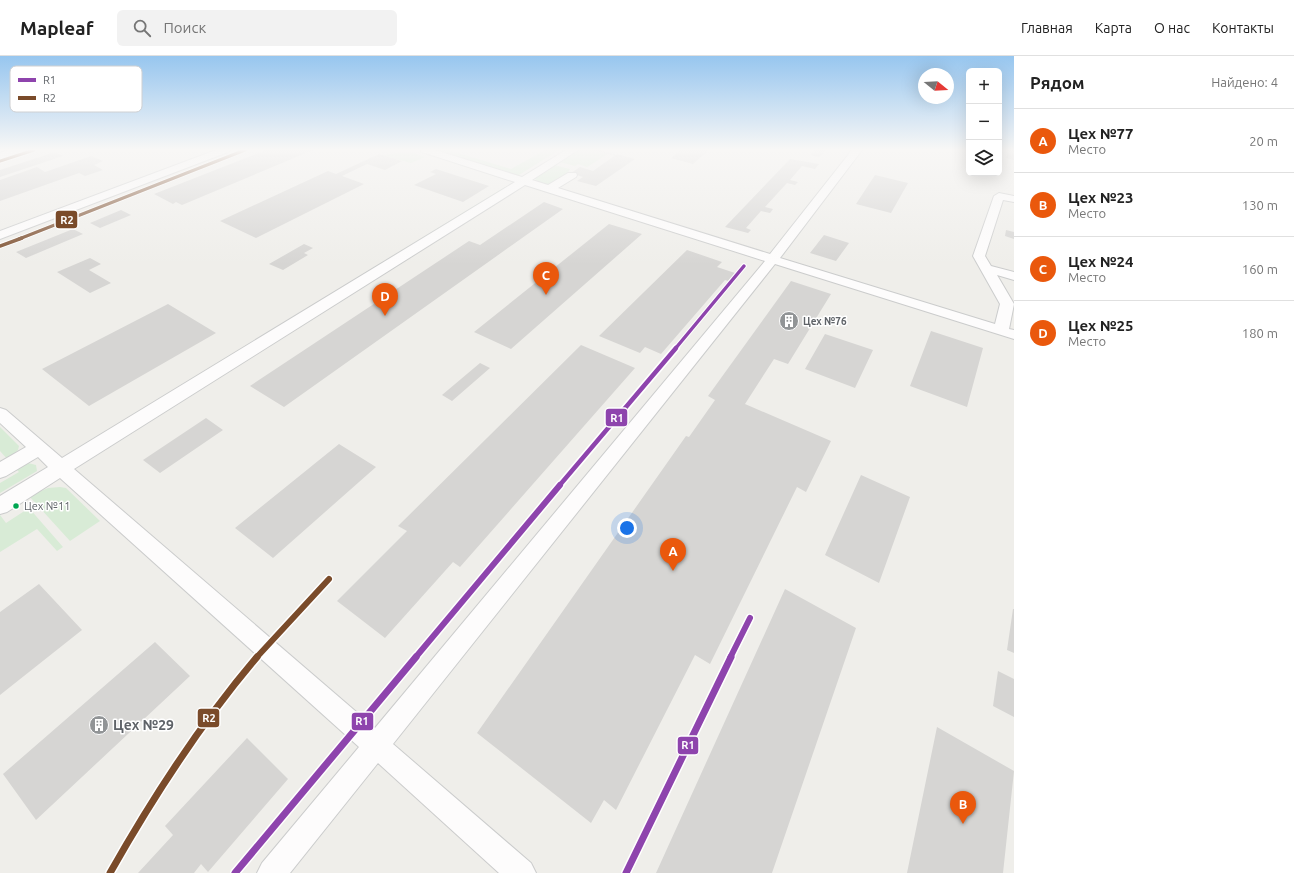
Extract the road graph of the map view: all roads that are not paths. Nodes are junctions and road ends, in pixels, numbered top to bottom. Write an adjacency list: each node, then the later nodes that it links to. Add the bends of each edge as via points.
1 (124, 188): 6 (lane)
2 (513, 188): 14 (lane)
3 (827, 188): 7 (lane)
4 (550, 189): 7 (lane)
5 (1014, 199): 8 (lane, via 999,196 979,256)
6 (0, 235)
7 (772, 260): 10 (lane); 17 (lane)
8 (987, 269): 9 (lane); 10 (lane, via 1007,304)
9 (1014, 276)
10 (1001, 331): 11 (lane)
11 (1014, 335)
12 (0, 414): 13 (lane)
13 (39, 448): 14 (lane); 15 (lane)
14 (61, 468): 16 (lane); 17 (lane)
15 (0, 471)
16 (0, 506)
17 (377, 746): 18 (lane); 19 (lane)
18 (272, 873)
19 (520, 873)

